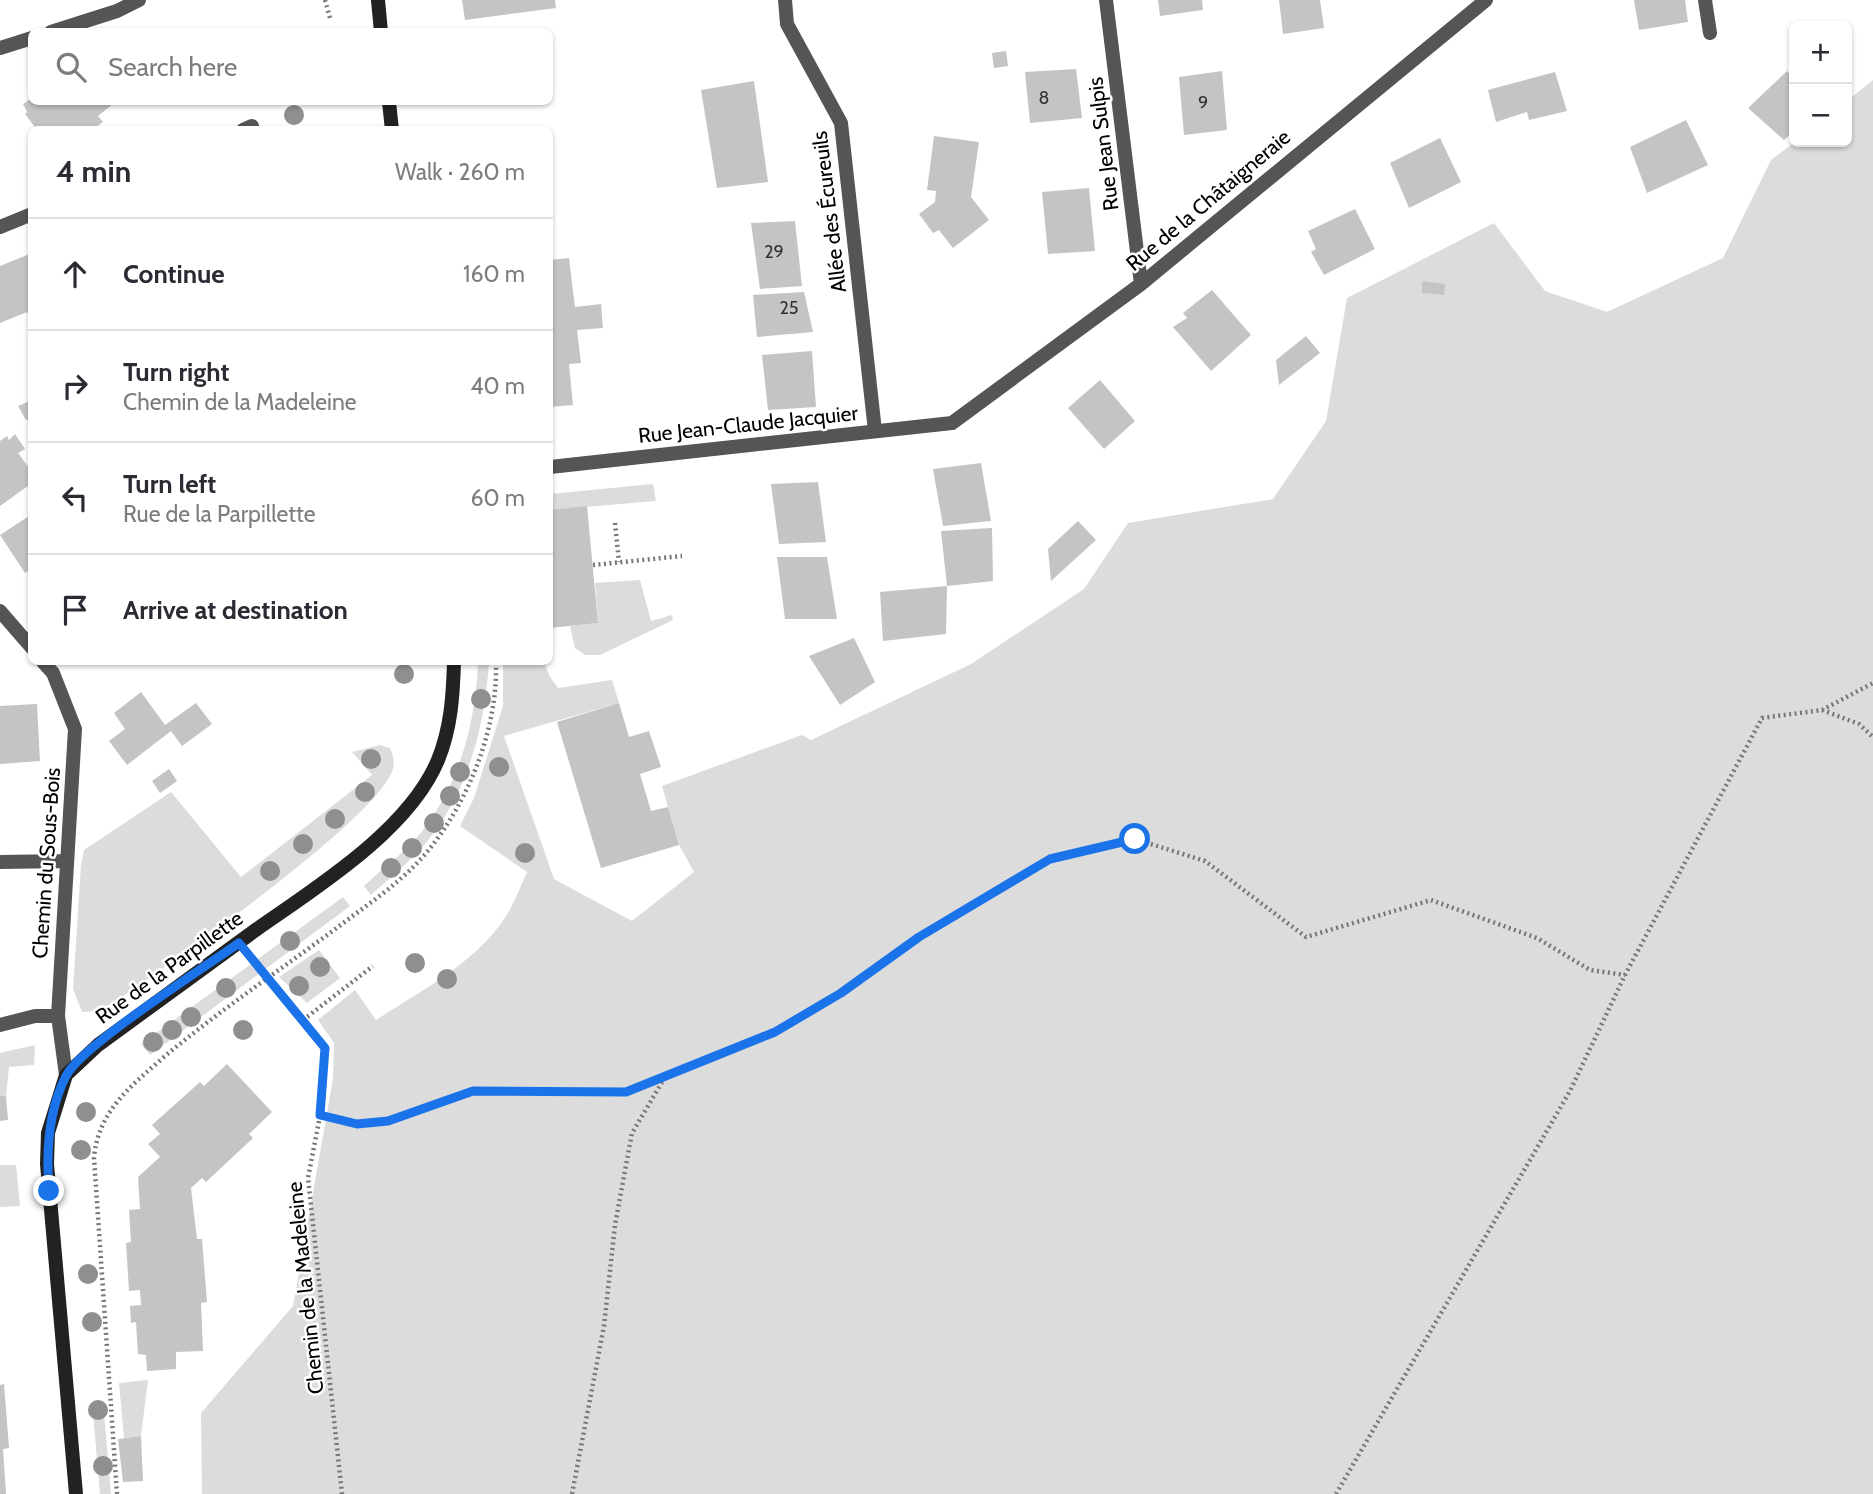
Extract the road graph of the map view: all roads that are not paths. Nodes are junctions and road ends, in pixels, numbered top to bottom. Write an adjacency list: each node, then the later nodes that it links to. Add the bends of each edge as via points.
1 (139, 0): 7 (street)
2 (378, 0): 8 (street)
3 (785, 0): 18 (street, Allée des Écureuils, via 787,24 841,123)
4 (1106, 0): 16 (street, Rue Jean Sulpis)
5 (1486, 0): 16 (street, Rue de la Châtaigneraie)
6 (1705, 0): 9 (street)
7 (64, 28)
8 (381, 28)
9 (1710, 33)
10 (28, 39): 11 (street)
11 (0, 48)
12 (389, 105): 13 (street)
13 (392, 126)
14 (28, 216): 15 (street)
15 (0, 227)
16 (1141, 284): 17 (street, Rue de la Châtaigneraie)
17 (952, 424): 18 (street, Rue Jean-Claude Jacquier)
18 (875, 430): 19 (street, Rue Jean-Claude Jacquier)
19 (553, 467)
20 (0, 611): 21 (street)
21 (28, 643)
22 (46, 665): 24 (street, Chemin du Sous-Bois, via 75,729)
23 (454, 665): 28 (street, Rue de la Parpillette, via 452,717 438,763 409,805 370,847 98,1045)
24 (67, 861): 25 (street); 26 (street, Chemin du Sous-Bois)
25 (0, 862)
26 (58, 1016): 27 (street, via 35,1016); 28 (street, Chemin du Sous-Bois)
27 (0, 1025)
28 (66, 1075): 29 (street, Rue de la Parpillette, via 48,1133 47,1164)
29 (76, 1494)

